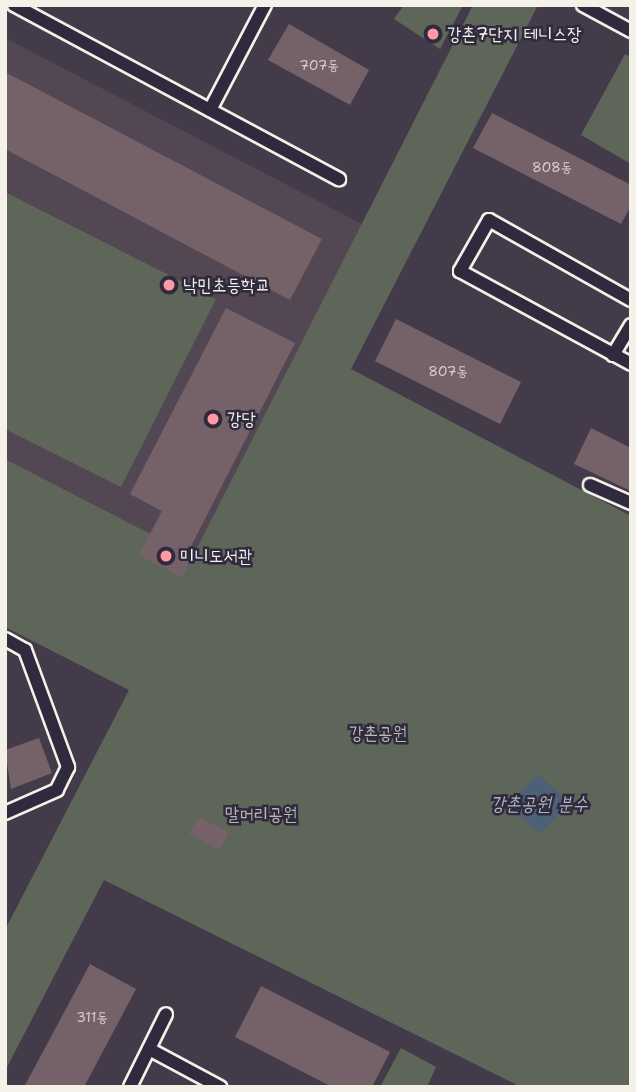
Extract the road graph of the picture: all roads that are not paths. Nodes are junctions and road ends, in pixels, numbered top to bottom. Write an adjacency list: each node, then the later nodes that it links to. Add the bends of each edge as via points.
1 (14, 5): 5 (lane)
2 (265, 5): 5 (lane)
3 (583, 5): 4 (lane)
4 (631, 31)
5 (210, 110): 6 (lane)
6 (338, 179)
7 (631, 300): 9 (lane, via 489,220 460,271)
8 (631, 325): 9 (lane)
9 (613, 355): 10 (lane)
10 (631, 365)
11 (590, 485): 12 (lane)
12 (631, 503)
13 (5, 639): 14 (lane, via 24,650 68,767 57,790)
14 (5, 813)
15 (166, 1014): 16 (lane)
16 (149, 1049): 17 (lane); 18 (lane)
17 (130, 1087)
18 (220, 1087)

